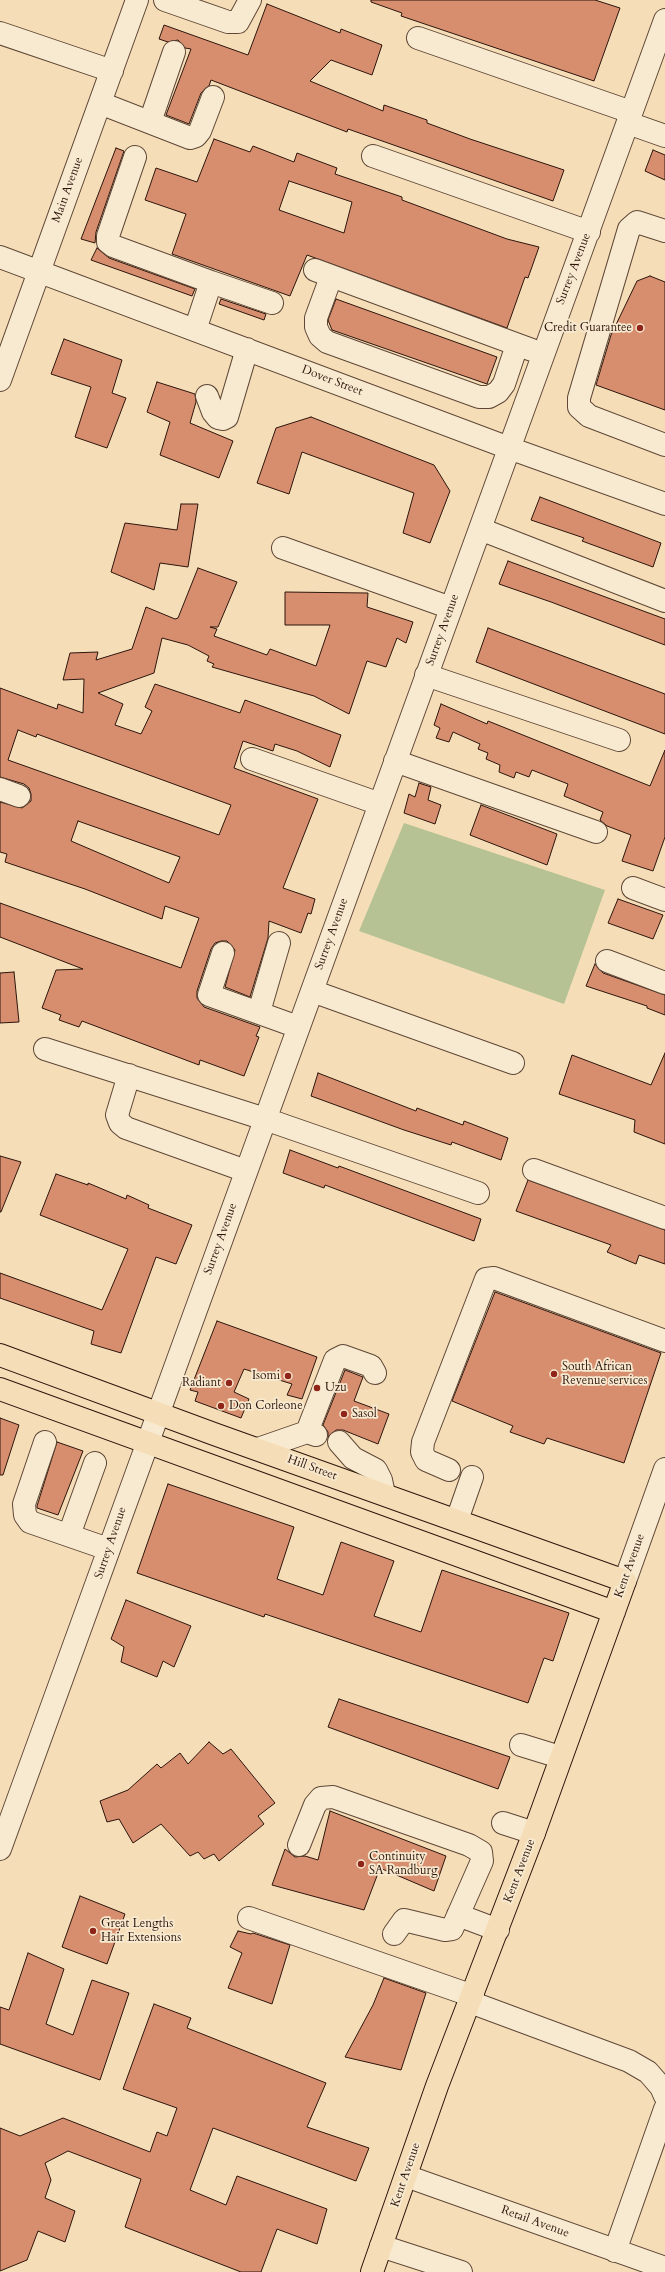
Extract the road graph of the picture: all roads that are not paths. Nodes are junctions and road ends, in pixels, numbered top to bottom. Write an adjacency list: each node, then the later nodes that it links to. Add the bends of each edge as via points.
1 (137, 0): 9 (street, Main Avenue)
2 (165, 0): 4 (street)
3 (250, 0): 4 (street, via 238,22 228,22)
4 (188, 4)
5 (664, 24): 12 (street, Surrey Avenue)
6 (0, 33): 9 (street)
7 (418, 38): 12 (street)
8 (174, 52): 13 (street)
9 (112, 71): 11 (street, Main Avenue)
10 (213, 97): 13 (street, via 196,136 190,138)
11 (100, 103): 13 (street); 20 (street, Main Avenue)
12 (629, 118): 14 (street); 18 (street, Surrey Avenue)
13 (150, 122)
14 (665, 136)
15 (373, 156): 18 (street)
16 (135, 157): 21 (street, via 108,242)
17 (665, 231): 29 (street, via 637,222 629,229 579,398 579,407 589,416)
18 (588, 232): 26 (street, Surrey Avenue)
19 (0, 257): 20 (street, Dover Street)
20 (39, 271): 23 (street, Dover Street); 27 (street, Main Avenue)
21 (211, 282): 22 (street); 23 (street)
22 (272, 303)
23 (195, 330): 25 (street, Dover Street)
24 (517, 345): 24 (street, via 504,384 498,392 489,397 479,397 327,342 320,336 316,327 323,274); 26 (street)
25 (247, 349): 28 (street, via 226,417 218,418); 30 (street, Dover Street)
26 (542, 354): 30 (street, Surrey Avenue)
27 (0, 380)
28 (206, 396)
29 (665, 445)
30 (509, 448): 31 (street, Dover Street); 32 (street, Surrey Avenue)
31 (665, 504)
32 (480, 529): 34 (street); 35 (street, Surrey Avenue)
33 (283, 548): 35 (street)
34 (665, 601)
35 (451, 608): 36 (street, Surrey Avenue)
36 (426, 675): 37 (street); 39 (street, Surrey Avenue)
37 (620, 740)
38 (252, 759): 40 (street)
39 (395, 762): 40 (street, Surrey Avenue); 41 (street)
40 (380, 804): 48 (street, Surrey Avenue)
41 (596, 832)
42 (633, 888): 43 (street)
43 (665, 900)
44 (279, 943): 49 (street)
45 (223, 953): 49 (street, via 209,995)
46 (607, 961): 47 (street)
47 (665, 983)
48 (312, 991): 50 (street, Surrey Avenue); 52 (street)
49 (259, 1012): 50 (street)
50 (298, 1027): 54 (street, Surrey Avenue)
51 (45, 1049): 53 (street)
52 (512, 1063)
53 (129, 1076): 54 (street); 56 (street, via 117,1115 120,1123 126,1128)
54 (265, 1119): 56 (street, Surrey Avenue); 57 (street)
55 (534, 1170): 58 (street)
56 (246, 1171): 63 (street, Surrey Avenue)
57 (478, 1193)
58 (665, 1218)
59 (665, 1342): 70 (street, via 494,1278 486,1279 423,1442 422,1452 426,1460)
60 (0, 1355): 63 (main road, Hill Street)
61 (375, 1373): 67 (street, via 371,1366 344,1356 335,1360 312,1433)
62 (0, 1389): 65 (main road)
63 (158, 1413): 65 (street, Surrey Avenue); 67 (main road, Hill Street)
64 (45, 1442): 74 (street, via 24,1504 25,1515 30,1522)
65 (147, 1443): 75 (street, Surrey Avenue); 77 (main road)
66 (343, 1447): 72 (street, via 353,1458 376,1470)
67 (258, 1449): 72 (main road, Hill Street)
68 (95, 1463): 74 (street)
69 (665, 1469): 76 (street, Kent Avenue)
70 (449, 1470)
71 (472, 1477): 73 (street)
72 (384, 1494): 73 (main road, Hill Street)
73 (457, 1520): 76 (main road, Hill Street)
74 (69, 1535): 75 (street)
75 (108, 1549): 83 (street, Surrey Avenue)
76 (625, 1581): 77 (main road, Kent Avenue)
77 (614, 1612): 79 (main road, Kent Avenue)
78 (521, 1745): 79 (street)
79 (560, 1757): 81 (main road, Kent Avenue)
80 (503, 1823): 81 (street)
81 (534, 1833): 86 (main road, Kent Avenue)
82 (299, 1845): 84 (street, via 315,1805 321,1798 333,1796 469,1845 481,1852 482,1861)
83 (0, 1849)
84 (458, 1915): 86 (street); 87 (street, via 449,1931 404,1920)
85 (249, 1918): 88 (street)
86 (498, 1930): 88 (main road, Kent Avenue)
87 (394, 1934)
88 (472, 1999): 89 (street, via 629,2061 648,2072); 91 (main road, Kent Avenue, via 437,2086)
89 (665, 2096)
90 (665, 2109): 93 (street)
91 (406, 2176): 92 (main road, Kent Avenue); 93 (street, Retail Avenue)
92 (381, 2246): 95 (main road, Kent Avenue); 96 (street)
93 (615, 2251): 94 (street, Retail Avenue)
94 (665, 2268)
95 (372, 2272)
96 (461, 2272)

